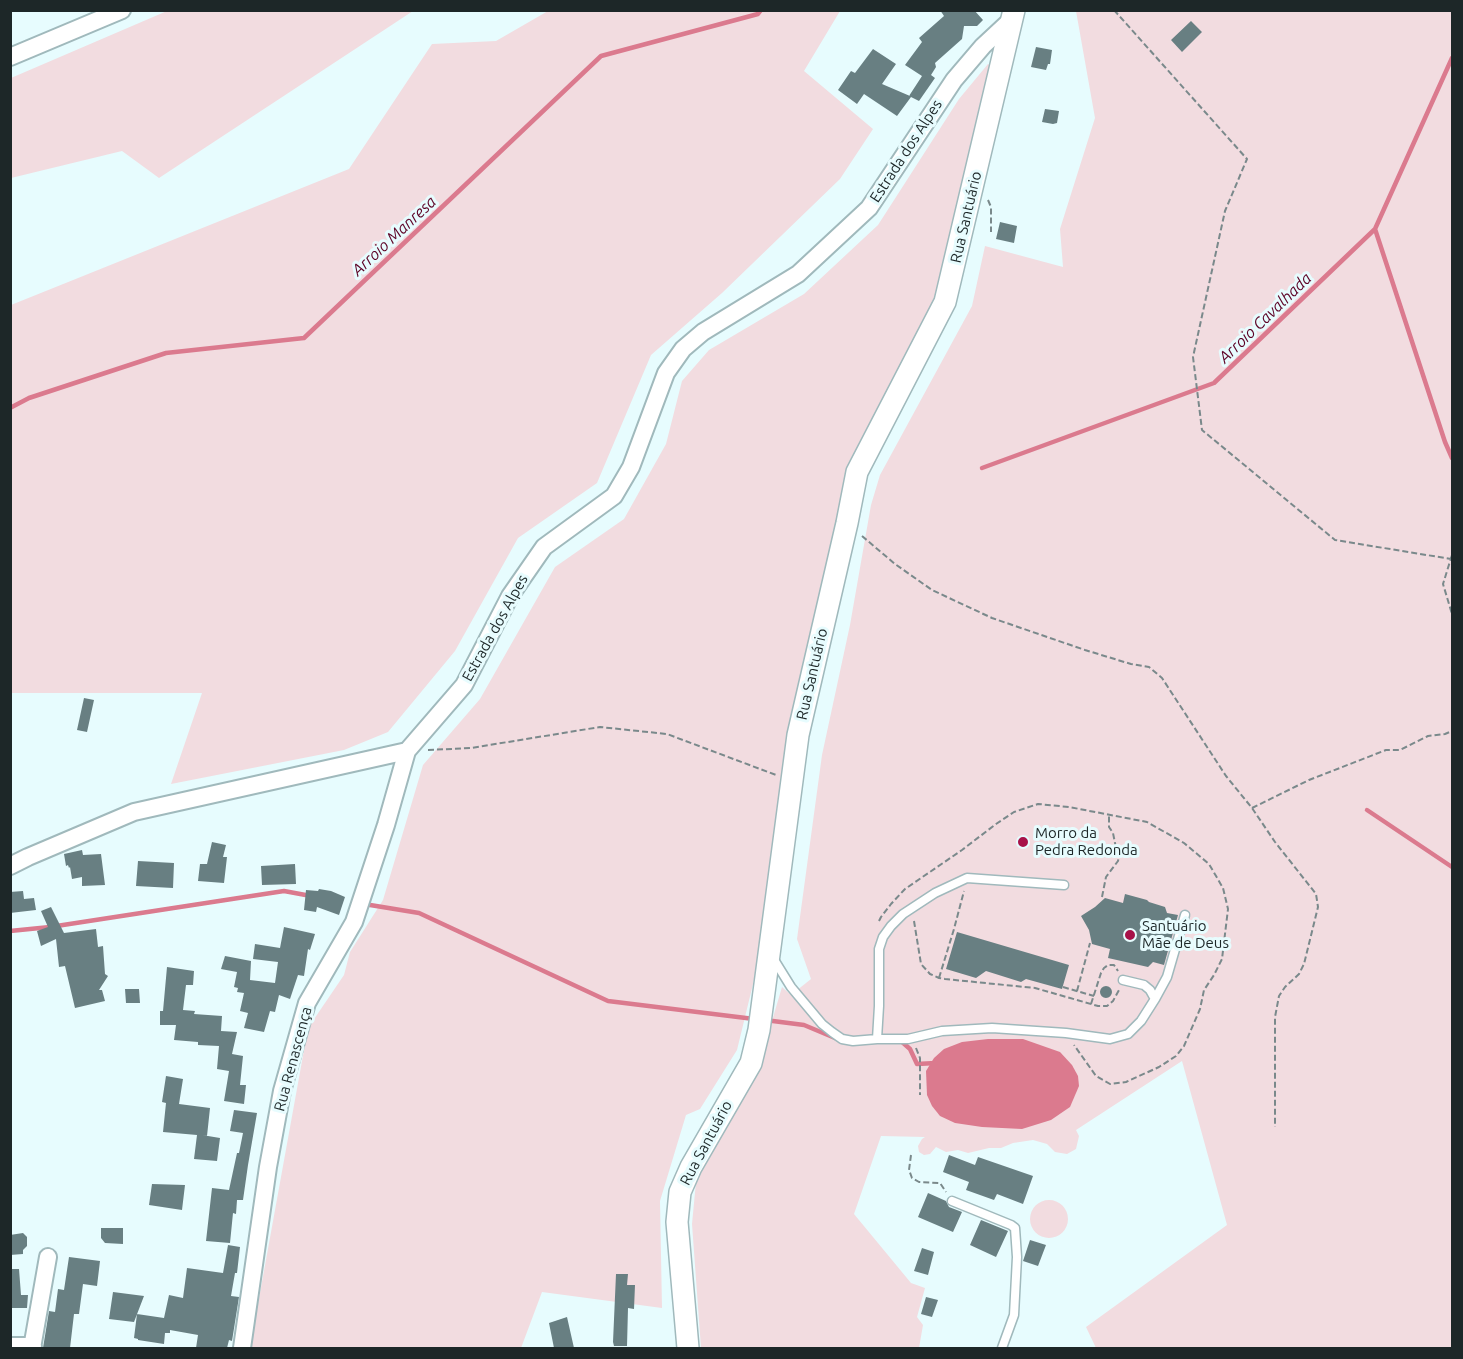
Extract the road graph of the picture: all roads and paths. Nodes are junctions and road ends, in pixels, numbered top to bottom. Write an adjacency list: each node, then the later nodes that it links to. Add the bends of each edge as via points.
1 (122, 10): 4 (street)
2 (1114, 10): 8 (path, via 1247,159 1225,211 1193,357 1202,430 1335,540)
3 (1013, 14): 5 (street, Rua Santuário); 11 (street, Estrada dos Alpes, via 954,80 870,208 798,274 703,332 683,349 666,373 631,467 614,496 544,547 510,596 464,685)
4 (10, 57)
5 (971, 197): 6 (path, via 988,200); 7 (street, Rua Santuário, via 945,302 857,472)
6 (991, 232)
7 (847, 523): 12 (street, Rua Santuário); 13 (path, via 932,590 992,618 1149,667 1162,678 1226,776)
8 (1452, 557): 9 (path, via 1443,584)
9 (1452, 614)
10 (1452, 731): 13 (path, via 1428,736 1400,750 1386,750 1309,780)
11 (407, 751): 12 (path, via 471,748 600,727 667,734); 14 (street, via 134,812); 39 (street, Rua Renascença, via 354,922 307,1003 282,1091)
12 (791, 779): 22 (street, Rua Santuário)
13 (1252, 808): 33 (path, via 1316,894 1318,907 1304,964 1279,996 1275,1017)
14 (10, 866)
15 (967, 879): 16 (lane); 18 (lane, via 935,893); 23 (path)
16 (1064, 885)
17 (1102, 897): 20 (path, via 1106,877 1119,856 1109,815 1038,804 1014,812 905,889 880,917 877,927)
18 (912, 909): 20 (lane); 23 (path, via 921,963)
19 (1185, 915): 28 (lane, via 1167,977)
20 (883, 937): 30 (lane, via 879,949)
21 (1090, 943): 26 (path)
22 (770, 952): 30 (lane, via 791,987 822,1023 842,1039); 40 (street, Rua Santuário, via 751,1063 680,1192 677,1222)
23 (939, 978): 29 (path, via 1035,988)
24 (1123, 980): 27 (path, via 1114,965 1108,965 1101,973); 28 (lane, via 1144,985); 29 (path, via 1107,1006)
25 (1063, 987): 26 (path)
26 (1077, 991): 27 (path)
27 (1094, 996): 29 (path)
28 (1155, 999): 31 (lane, via 1128,1034 1110,1039 992,1028 942,1031)
29 (1091, 1004)
30 (876, 1039): 31 (lane)
31 (908, 1039): 32 (path, via 918,1049 920,1058)
32 (920, 1095)
33 (1275, 1127)
34 (911, 1155): 35 (path, via 912,1178 940,1183)
35 (952, 1201): 41 (lane, via 1014,1228 1014,1314)
36 (48, 1257): 38 (street)
37 (10, 1346): 38 (street)
38 (33, 1347)
39 (242, 1348)
40 (688, 1348)
41 (1002, 1348)

